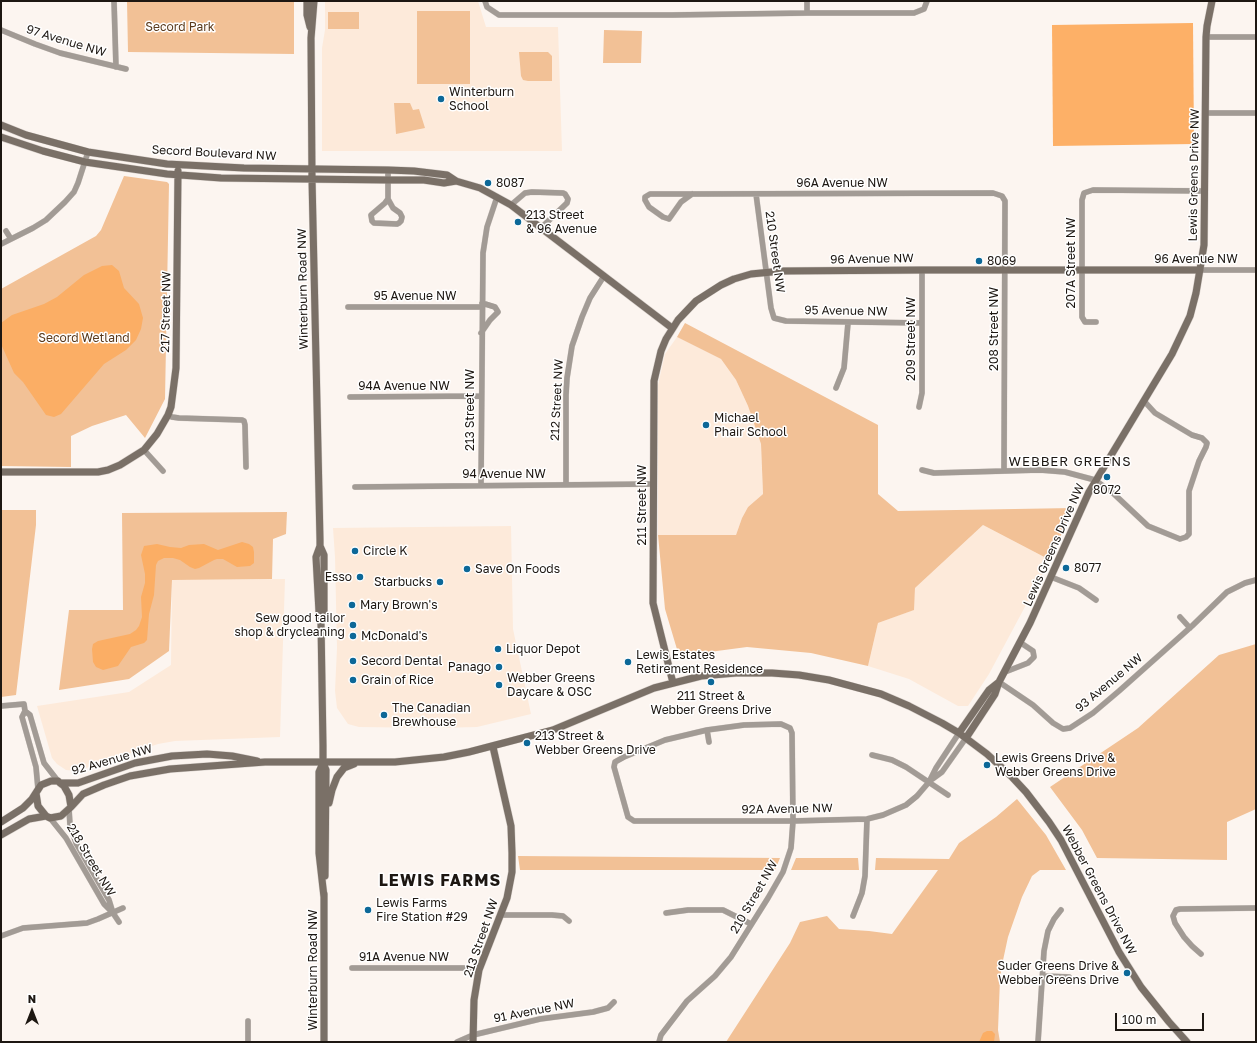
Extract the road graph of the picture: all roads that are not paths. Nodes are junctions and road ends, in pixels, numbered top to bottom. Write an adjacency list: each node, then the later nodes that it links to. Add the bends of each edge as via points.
1 (114, 1): 13 (street)
2 (307, 1): 10 (street, Winterburn Road NW, via 307,15)
3 (314, 1): 10 (street, Winterburn Road NW)
4 (807, 1): 8 (street)
5 (1212, 1): 12 (street, Lewis Greens Drive NW)
6 (927, 3): 8 (street, via 920,11 914,13)
7 (486, 4): 8 (street, via 499,16)
8 (808, 13)
9 (1, 30): 13 (street, 97 Avenue NW, via 60,53)
10 (312, 31): 22 (street, Winterburn Road NW)
11 (1256, 36): 12 (street)
12 (1206, 37): 15 (street, Lewis Greens Drive NW)
13 (116, 67): 14 (street, 97 Avenue NW)
14 (126, 69)
15 (1206, 113): 16 (street); 28 (street, Lewis Greens Drive NW)
16 (1256, 113)
17 (1, 125): 19 (street, Secord Boulevard NW, via 26,135)
18 (1, 137): 20 (street, Secord Boulevard NW)
19 (88, 152): 20 (street); 21 (street, Secord Boulevard NW)
20 (86, 162): 24 (street, Secord Boulevard NW); 37 (street, via 74,192 65,202 46,220)
21 (179, 165): 22 (street, Secord Boulevard NW); 24 (street, 217 Street NW)
22 (312, 168): 23 (street); 25 (street, Winterburn Road NW)
23 (388, 170): 26 (street); 27 (street, via 447,175)
24 (178, 175): 25 (street, Secord Boulevard NW); 59 (street, 217 Street NW, via 176,368)
25 (312, 179): 26 (street); 90 (street, Winterburn Road NW, via 320,546 324,555 324,612 321,623)
26 (388, 180): 27 (street); 33 (street)
27 (456, 181): 32 (street)
28 (1204, 191): 41 (street, 207A Street NW, via 1092,190 1084,193); 42 (street, Lewis Greens Drive NW, via 1204,245)
29 (993, 193): 31 (street, 96A Avenue NW); 40 (street, 208 Street NW, via 1002,196 1005,201)
30 (692, 194): 30 (street, 96A Avenue NW, via 650,194 645,200 649,207 669,219 681,202); 31 (street, 96A Avenue NW)
31 (756, 194): 44 (street, 210 Street NW)
32 (497, 197): 34 (street); 46 (street, 213 Street NW, via 484,240)
33 (388, 199): 33 (street, via 371,215 374,223 396,224 401,221 400,213 393,208)
34 (511, 206): 35 (street); 35 (street, via 525,193 565,194 567,203)
35 (541, 228): 45 (street)
36 (6, 231): 37 (street)
37 (11, 239): 38 (street)
38 (1, 244)
39 (922, 270): 40 (street, 96 Avenue NW); 44 (street, 96 Avenue NW); 51 (street, 209 Street NW)
40 (1005, 270): 41 (street, 96 Avenue NW); 64 (street, 208 Street NW)
41 (1082, 270): 42 (street, 96 Avenue NW); 49 (street, 207A Street NW, via 1082,319 1085,322)
42 (1200, 270): 43 (street, 96 Avenue NW); 57 (street, Lewis Greens Drive NW, via 1185,327)
43 (1256, 270)
44 (767, 272): 48 (street, 210 Street NW); 52 (street, 96 Avenue NW, via 751,274 721,285 696,301)
45 (604, 276): 52 (street); 68 (street, 212 Street NW, via 590,298 572,346 567,378)
46 (481, 305): 47 (street, 95 Avenue NW); 53 (street, 213 Street NW); 53 (street, via 495,307 498,312)
47 (348, 307)
48 (772, 313): 50 (street, 95 Avenue NW, via 774,318 786,321)
49 (1096, 322)
50 (848, 323): 51 (street, 95 Avenue NW); 54 (street, via 844,368)
51 (922, 323): 58 (street, 209 Street NW, via 922,393)
52 (672, 328): 67 (street, 211 Street NW, via 661,350 654,381)
53 (481, 334): 55 (street, 213 Street NW)
54 (836, 388)
55 (481, 396): 56 (street, 94A Avenue NW); 69 (street, 213 Street NW)
56 (350, 397)
57 (1144, 401): 66 (street, Lewis Greens Drive NW); 66 (street, via 1155,413 1192,435 1202,438 1206,443 1189,491 1188,534 1180,539 1148,526)
58 (919, 407)
59 (168, 415): 60 (street, 217 Street NW); 61 (street, via 179,418 244,421)
60 (144, 450): 63 (street); 65 (street, via 120,465 98,472)
61 (246, 467)
62 (922, 470): 64 (street, via 934,473)
63 (163, 471)
64 (1004, 471): 66 (street, via 1065,472)
65 (1, 472)
66 (1095, 480): 71 (street, Lewis Greens Drive NW)
67 (652, 484): 68 (street, 94 Avenue NW); 78 (street, 211 Street NW, via 653,603)
68 (566, 485): 69 (street, 94 Avenue NW)
69 (481, 486): 70 (street, 94 Avenue NW)
70 (356, 487)
71 (1051, 577): 73 (street, via 1079,588); 76 (street, Lewis Greens Drive NW)
72 (1256, 580): 75 (street, 93 Avenue NW, via 1227,592)
73 (1096, 600)
74 (1180, 617): 75 (street)
75 (1190, 628): 79 (street, 93 Avenue NW, via 1094,713 1070,728 1063,729 1053,723)
76 (1020, 642): 77 (street, Lewis Greens Drive NW); 77 (street, via 1033,651 1034,657)
77 (1004, 672): 79 (street, Lewis Greens Drive NW)
78 (673, 682): 83 (street, Webber Greens Drive NW, via 736,673 814,677 881,694); 86 (street, Webber Greens Drive NW, via 563,727)
79 (1000, 682): 83 (street, Lewis Greens Drive NW, via 989,690); 84 (street, Lewis Greens Drive NW)
80 (1, 706): 81 (street, via 24,704)
81 (25, 711): 91 (street, via 30,715 44,763); 93 (street, via 22,717 36,767)
82 (707, 730): 85 (street); 98 (street, 210 Street NW, via 781,724 790,728); 98 (street, 92A Avenue NW, via 665,740 615,762 614,767 628,817 634,820)
83 (959, 733): 84 (street, Webber Greens Drive NW); 92 (street, 92A Avenue NW)
84 (966, 738): 92 (street, 92A Avenue NW, via 942,772); 127 (street, Webber Greens Drive NW, via 1012,777 1049,822 1077,868 1124,959 1153,1002)
85 (709, 742)
86 (493, 747): 89 (street, Webber Greens Drive NW, via 444,757 395,762); 108 (street, 213 Street NW, via 508,809 512,841 511,878)
87 (872, 755): 92 (street, via 906,766)
88 (265, 762): 90 (street, 92 Avenue NW); 91 (street, 92 Avenue NW, via 207,754 172,756 135,763 78,783); 95 (street, 92 Avenue NW, via 207,765 130,776 84,794)
89 (362, 762): 90 (street, Webber Greens Drive NW); 100 (street, via 344,768 337,778 330,799)
90 (323, 763): 100 (street, Winterburn Road NW, via 326,770); 102 (street, Winterburn Road NW, via 319,772 319,853)
91 (59, 782): 93 (street, 92 Avenue NW, via 46,782); 95 (street, 92 Avenue NW, via 69,795)
92 (929, 782): 94 (street); 97 (street, 92A Avenue NW, via 906,805)
93 (37, 791): 96 (street, via 38,806); 99 (street, 92 Avenue NW, via 23,808)
94 (948, 795)
95 (70, 808): 96 (street, 92 Avenue NW, via 61,816); 106 (street, 218 Street NW, via 70,825 76,843)
96 (48, 817): 101 (street, 92 Avenue NW, via 29,819); 106 (street, 218 Street NW, via 66,838 104,904)
97 (867, 819): 98 (street, 92A Avenue NW); 109 (street, via 865,876 862,893)
98 (793, 820): 112 (street, 210 Street NW, via 791,848 783,872)
99 (1, 822)
100 (326, 827): 102 (street, Winterburn Road NW)
101 (1, 835)
102 (324, 898): 123 (street, Winterburn Road NW)
103 (123, 908): 106 (street)
104 (1256, 908): 114 (street, via 1180,909 1174,913 1173,919 1184,937)
105 (1061, 910): 117 (street, via 1048,931)
106 (114, 913): 111 (street, 218 Street NW); 113 (street, via 87,923 23,928)
107 (666, 913): 112 (street, via 723,910)
108 (501, 915): 110 (street, via 552,915 563,916); 116 (street, 213 Street NW)
109 (853, 916)
110 (569, 921)
111 (119, 922)
112 (751, 924): 125 (street, 210 Street NW, via 731,957 715,976 687,1001 661,1035)
113 (1, 936)
114 (1201, 954)
115 (352, 968): 116 (street, 91A Avenue NW)
116 (479, 970): 121 (street, 213 Street NW, via 474,1000)
117 (1043, 976): 118 (street); 126 (street)
118 (1069, 976)
119 (614, 1002): 121 (street, 91 Avenue NW, via 608,1008 593,1012 540,1019)
120 (248, 1021): 122 (street)
121 (473, 1039): 124 (street, 91 Avenue NW)
122 (248, 1042)
123 (324, 1042)
124 (457, 1042)
125 (659, 1042)
126 (1038, 1042)
127 (1187, 1042)

